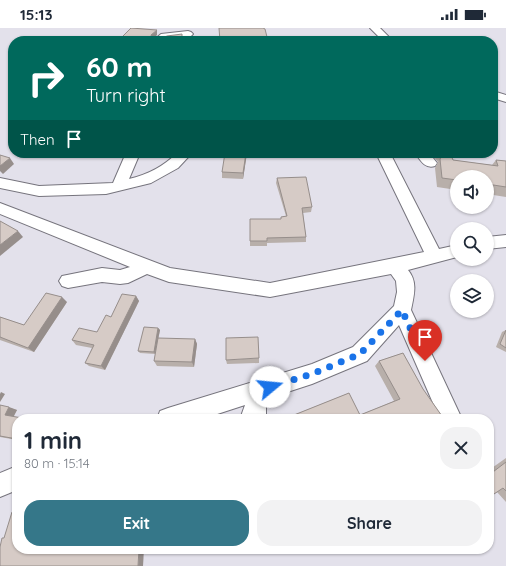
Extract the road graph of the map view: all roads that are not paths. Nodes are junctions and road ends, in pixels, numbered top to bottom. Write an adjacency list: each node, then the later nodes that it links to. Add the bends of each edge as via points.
1 (163, 28): 4 (street)
2 (375, 28): 6 (street)
3 (188, 34): 5 (street)
4 (154, 36)
5 (164, 36)
6 (383, 36)
7 (131, 158): 11 (street)
8 (180, 158): 11 (street, via 173,165 146,180)
9 (385, 158): 16 (street)
10 (0, 183): 11 (street, via 40,191 106,189)
11 (118, 186)
12 (0, 208): 17 (street)
13 (506, 241): 14 (street)
14 (494, 242)
15 (450, 252): 16 (street)
16 (434, 256): 18 (street)
17 (146, 266): 18 (street, via 169,275 270,290); 19 (street, via 128,276 102,275)
18 (395, 266): 20 (street, via 405,279 406,292)
19 (68, 281)
20 (402, 310): 21 (street, via 360,354 312,374); 24 (street)
21 (256, 391): 22 (street); 23 (street)
22 (184, 414)
23 (255, 414)
24 (449, 414)
25 (12, 480): 26 (street)
26 (0, 485)

